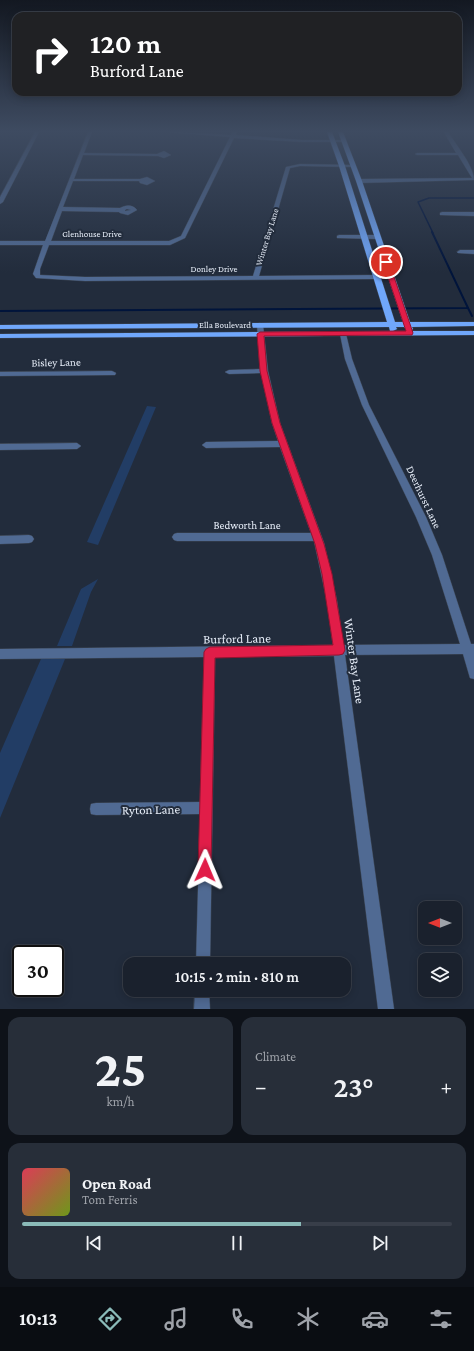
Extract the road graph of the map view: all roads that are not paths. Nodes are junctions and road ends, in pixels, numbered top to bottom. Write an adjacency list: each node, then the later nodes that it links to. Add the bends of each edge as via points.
1 (12, 179): 9 (street)
2 (212, 179): 18 (street, Glenhouse Drive, via 183,238 170,243)
3 (284, 179): 22 (street, Winter Bay Lane)
4 (346, 179): 15 (main road)
5 (432, 179): 8 (street)
6 (72, 180): 7 (street); 10 (street)
7 (141, 180)
8 (359, 181): 16 (main road)
9 (0, 202)
10 (60, 209): 11 (street); 18 (street)
11 (122, 210)
12 (442, 214): 13 (street)
13 (474, 214)
14 (339, 237): 15 (street)
15 (364, 237): 16 (street); 21 (main road)
16 (377, 237): 24 (main road)
17 (0, 243): 18 (street, Glenhouse Drive)
18 (47, 243): 22 (street, Donley Drive, via 36,274 42,278)
19 (460, 252): 20 (street)
20 (474, 252)
21 (376, 277): 22 (street, Donley Drive); 23 (main road)
22 (255, 278)
23 (391, 324): 24 (main road, Ella Boulevard); 27 (main road, Ella Boulevard); 28 (main road)
24 (408, 324): 25 (main road, Ella Boulevard); 29 (main road)
25 (474, 324)
26 (0, 327): 27 (main road, Ella Boulevard)
27 (260, 330): 31 (main road, Ella Boulevard); 32 (main road, Ella Boulevard); 33 (street, Winter Bay Lane)
28 (394, 333): 29 (main road, Ella Boulevard); 31 (main road, Ella Boulevard)
29 (410, 333): 30 (main road, Ella Boulevard)
30 (474, 333)
31 (343, 334): 45 (street, Deerhurst Lane, via 345,349 359,392 428,532)
32 (0, 336)
33 (264, 371): 34 (street); 37 (street, Winter Bay Lane, via 276,423)
34 (229, 372)
35 (112, 373): 36 (street, Bisley Lane)
36 (0, 374)
37 (284, 444): 38 (street); 41 (street, Winter Bay Lane)
38 (206, 445)
39 (77, 446): 40 (street)
40 (0, 447)
41 (317, 537): 42 (street, Bedworth Lane); 46 (street, Winter Bay Lane, via 327,574)
42 (177, 538)
43 (29, 539): 44 (street)
44 (0, 540)
45 (470, 649): 46 (street, Burford Lane); 49 (street, Deerhurst Lane)
46 (339, 650): 47 (street, Burford Lane); 55 (street, Winter Bay Lane)
47 (210, 652): 48 (street, Burford Lane); 50 (street)
48 (0, 654)
49 (474, 674)
50 (206, 808): 51 (street, Ryton Lane); 52 (street)
51 (96, 809)
52 (203, 957)
53 (202, 997): 54 (street)
54 (202, 1009)
55 (386, 1009)

